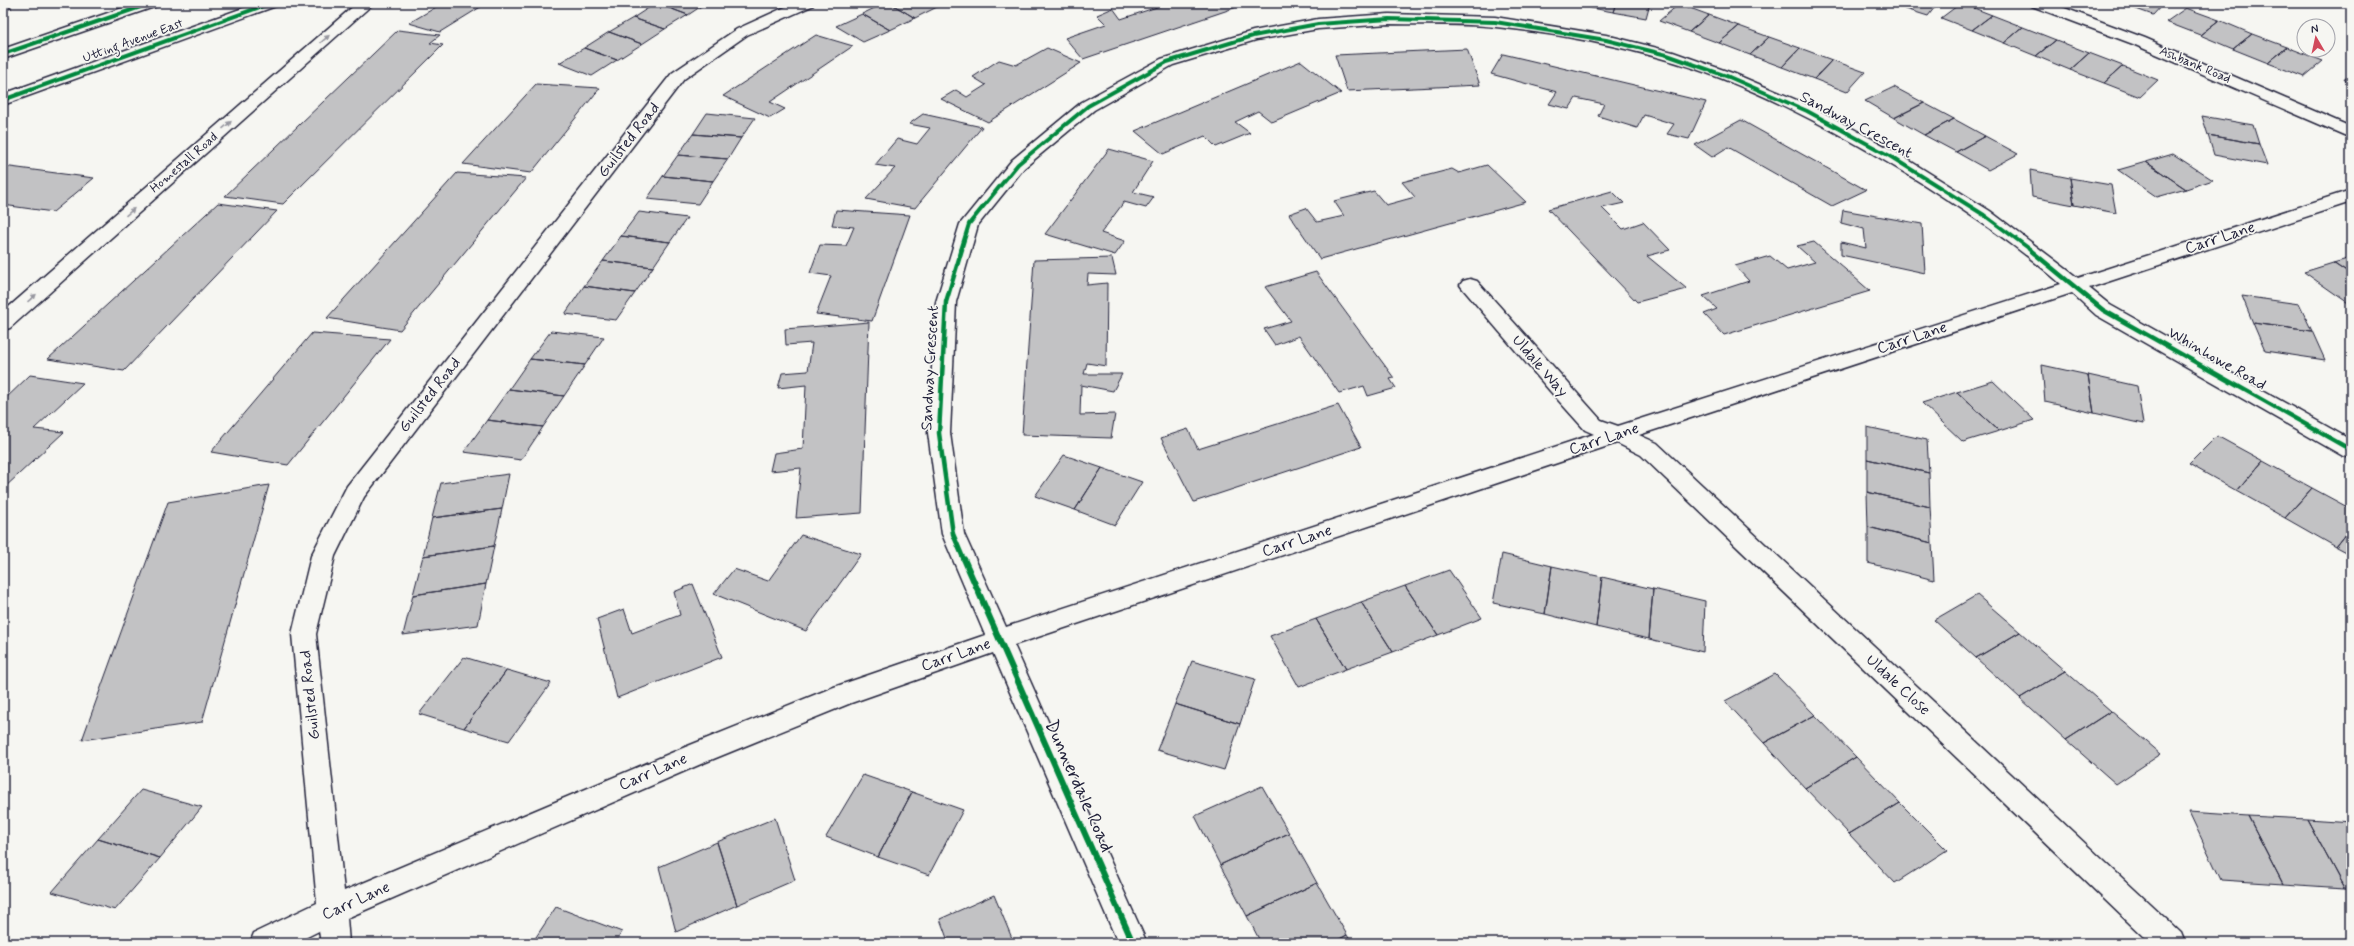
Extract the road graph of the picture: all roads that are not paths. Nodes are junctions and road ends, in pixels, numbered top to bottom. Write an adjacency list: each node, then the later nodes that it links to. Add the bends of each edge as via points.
1 (152, 3): 7 (street, Utting Avenue East)
2 (271, 3): 8 (street, Utting Avenue East)
3 (366, 3): 13 (street, Homestall Road, one-way to 3)
4 (807, 3): 17 (street, Guilsted Road, via 742,32 678,76 354,492 323,556 304,634)
5 (2037, 3): 9 (street, Ashbank Road, via 2139,41)
6 (1386, 11): 12 (street, Sandway Crescent, via 1495,22 1599,39 1666,55 1729,77 1807,111 1888,155 1984,215); 16 (street, Sandway Crescent, via 1253,36 1167,62 1088,106 1018,164 969,224 946,302 939,433 953,534)
7 (3, 54)
8 (3, 100)
9 (2351, 133)
10 (2351, 196): 12 (street, Carr Lane)
11 (1470, 285): 14 (street, Uldale Way, via 1593,426)
12 (2074, 285): 14 (street, Carr Lane); 15 (street, Whinhowe Road, via 2103,310)
13 (3, 323)
14 (1618, 434): 16 (street, Carr Lane); 21 (street, Uldale Close, via 1649,449)
15 (2351, 450)
16 (998, 640): 17 (street, Carr Lane, via 843,695 692,756); 20 (street, Dunnerdale Road)
17 (331, 911): 18 (street, Carr Lane); 19 (street, Guilsted Road)
18 (264, 943)
19 (335, 943)
20 (1133, 943)
21 (2171, 943)

